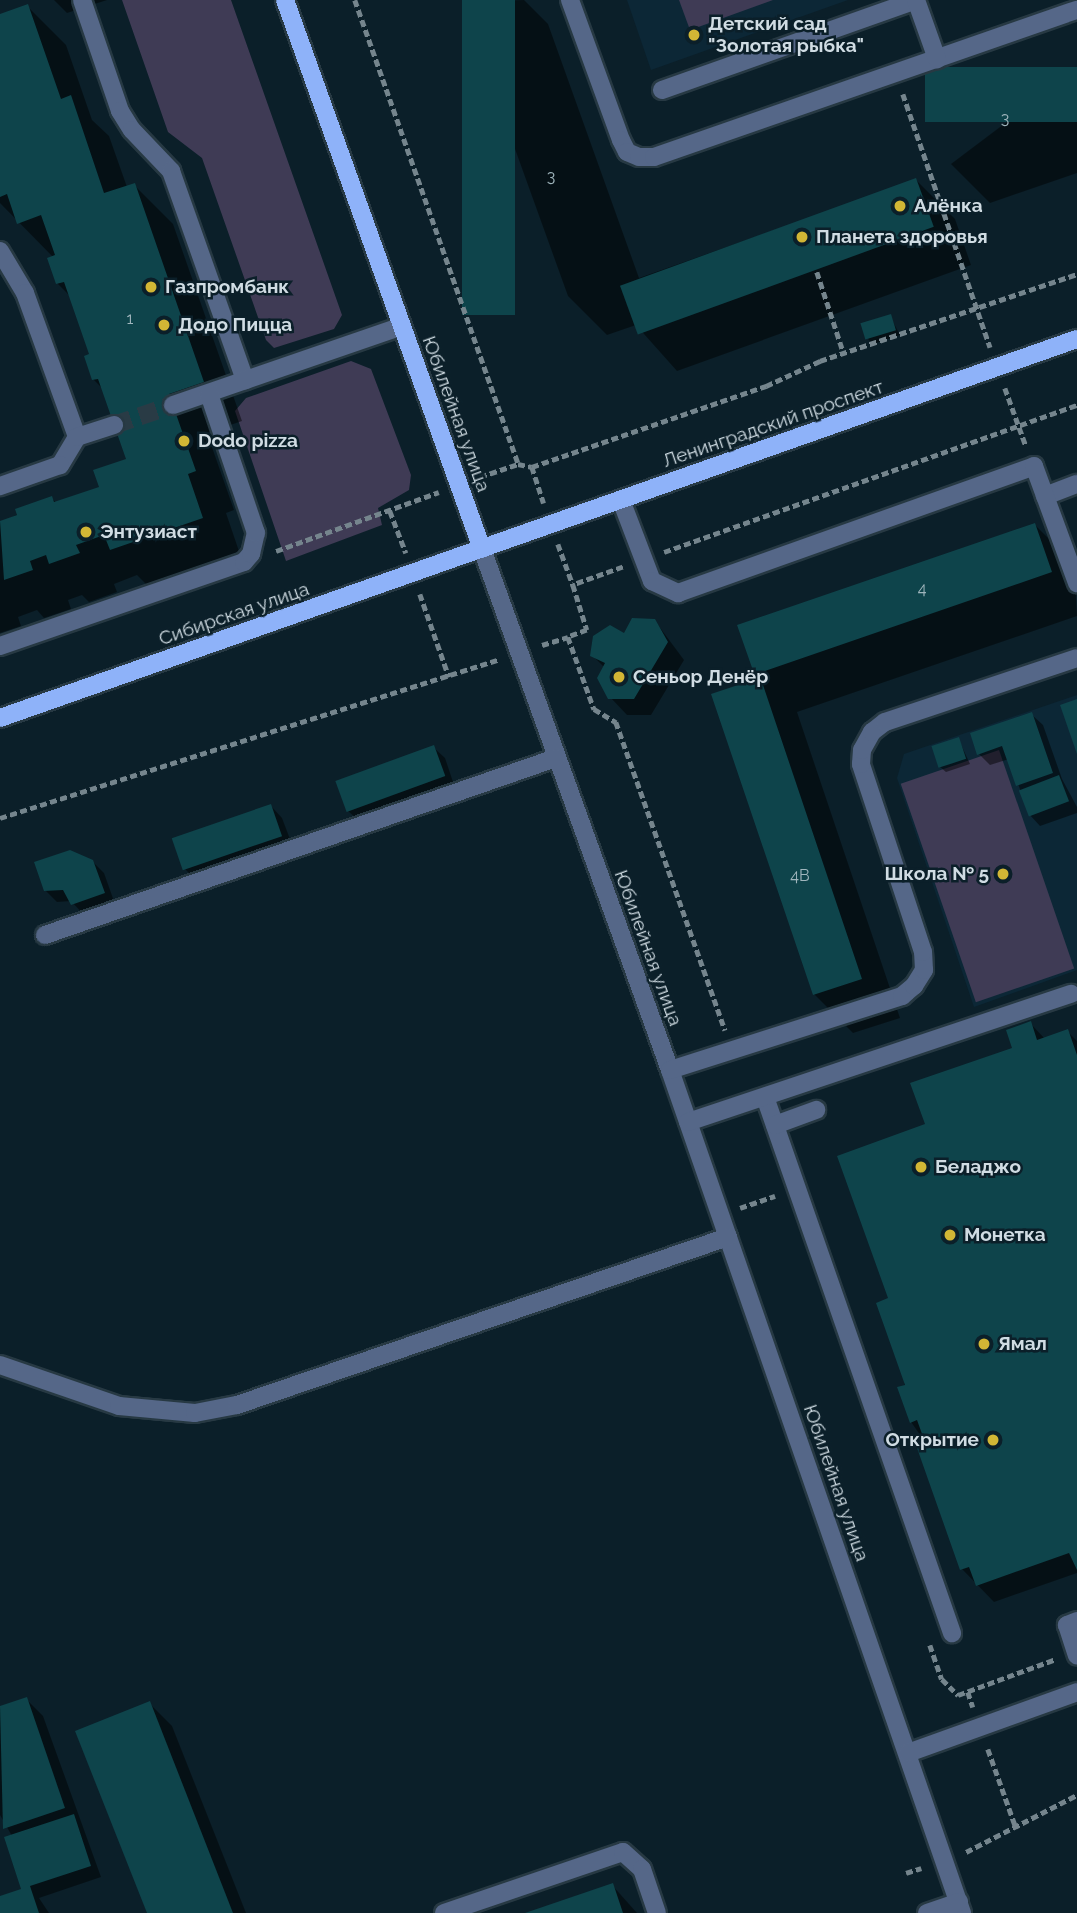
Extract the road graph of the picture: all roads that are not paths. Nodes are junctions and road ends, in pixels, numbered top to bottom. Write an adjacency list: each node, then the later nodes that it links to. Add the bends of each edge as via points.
1 (82, 0): 10 (street, via 120,111 171,171)
2 (285, 0): 8 (main road, Юбилейная улица)
3 (569, 0): 5 (street, via 621,140 627,152 639,158 654,157)
4 (1077, 10): 5 (street)
5 (937, 59): 6 (street, via 916,0)
6 (662, 90)
7 (0, 251): 14 (street, via 25,293)
8 (402, 326): 10 (street); 19 (main road, Юбилейная улица)
9 (1077, 340): 18 (main road, Ленинградский проспект)
10 (245, 380): 11 (street)
11 (209, 394): 12 (street); 21 (street, via 256,533 256,543 244,562)
12 (173, 405)
13 (114, 425): 14 (street)
14 (77, 437): 16 (street, via 60,465)
15 (1077, 484): 17 (street)
16 (0, 486)
17 (1045, 496): 18 (street, via 1034,466 678,593 652,581); 20 (street)
18 (621, 500): 19 (main road, Ленинградский проспект)
19 (482, 548): 23 (main road, Сибирская улица); 24 (street, Юбилейная улица)
20 (1077, 583)
21 (0, 646)
22 (1077, 658): 27 (street, via 885,722 872,732 862,750 861,764 923,952 924,970 902,996)
23 (0, 718)
24 (556, 758): 25 (street); 27 (street, Юбилейная улица)
25 (45, 935)
26 (1071, 994): 28 (street)
27 (670, 1070): 30 (street, Юбилейная улица)
28 (765, 1097): 30 (street); 31 (street)
29 (816, 1110): 31 (street)
30 (688, 1122): 32 (street, Юбилейная улица)
31 (775, 1125): 35 (street)
32 (729, 1237): 33 (street, via 237,1405 195,1413 119,1406); 38 (street, Юбилейная улица)
33 (0, 1365)
34 (1077, 1621): 36 (street, via 1067,1625)
35 (952, 1633)
36 (1076, 1653)
37 (1077, 1692): 38 (street)
38 (908, 1753): 39 (street, Юбилейная улица)
39 (960, 1907): 42 (street)
40 (444, 1913): 41 (street, via 623,1852 642,1869)
41 (657, 1913)
42 (927, 1913)

